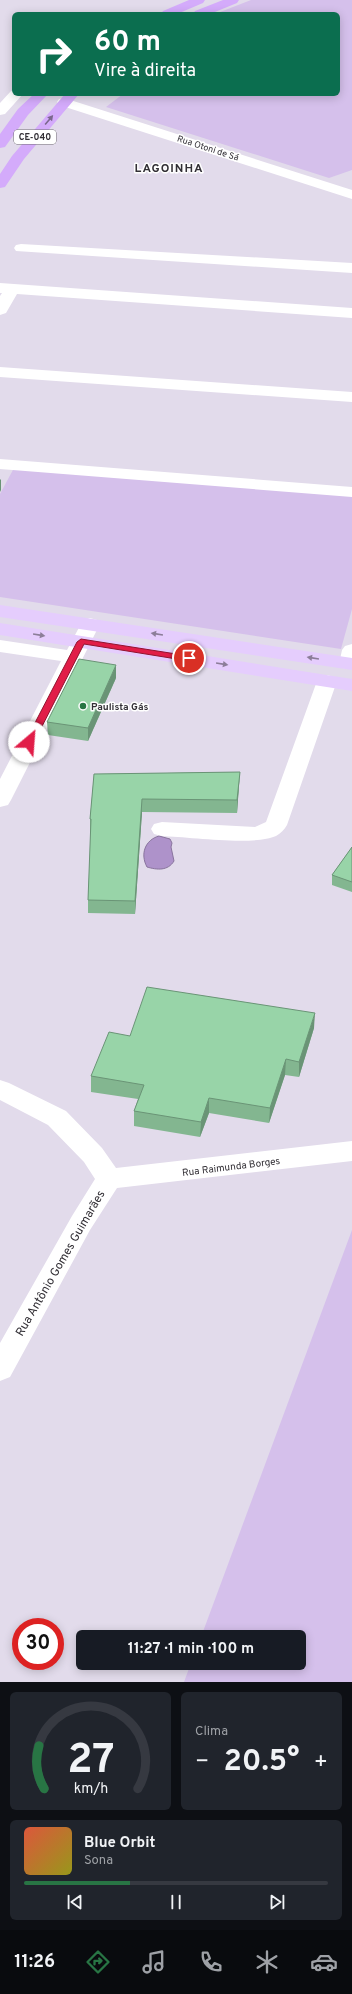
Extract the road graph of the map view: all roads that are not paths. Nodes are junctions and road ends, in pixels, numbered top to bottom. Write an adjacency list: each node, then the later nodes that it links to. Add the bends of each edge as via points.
1 (199, 0): 3 (highway)
2 (233, 0): 4 (highway)
3 (172, 12)
4 (204, 12)
5 (12, 90): 8 (street)
6 (38, 96): 9 (highway, CE-040)
7 (68, 98): 10 (highway, CE-040, one-way to 7, via 19,156); 11 (street, Rua Otoni de Sá)
8 (0, 111)
9 (0, 144)
10 (0, 184)
11 (352, 195)
12 (21, 248): 13 (street)
13 (352, 268)
14 (6, 288): 15 (street); 16 (street)
15 (0, 310)
16 (352, 313)
17 (0, 372): 18 (street)
18 (352, 397)
19 (0, 464): 20 (street)
20 (352, 492)
21 (0, 610): 23 (main road)
22 (0, 629): 23 (main road, one-way to 23)
23 (81, 641): 24 (street); 25 (main road, one-way to 23); 26 (main road, one-way to 26); 28 (street)
24 (0, 646)
25 (351, 659)
26 (327, 681): 27 (main road); 29 (street, via 276,826 272,830 255,834)
27 (352, 685)
28 (0, 800)
29 (162, 829)
30 (0, 1089): 32 (street, Rua Antônio Gomes Guimarães, via 57,1118 92,1155)
31 (352, 1151): 32 (street, Rua Raimunda Borges)
32 (109, 1179): 33 (street, Rua Antônio Gomes Guimarães, via 81,1223)
33 (0, 1369)

